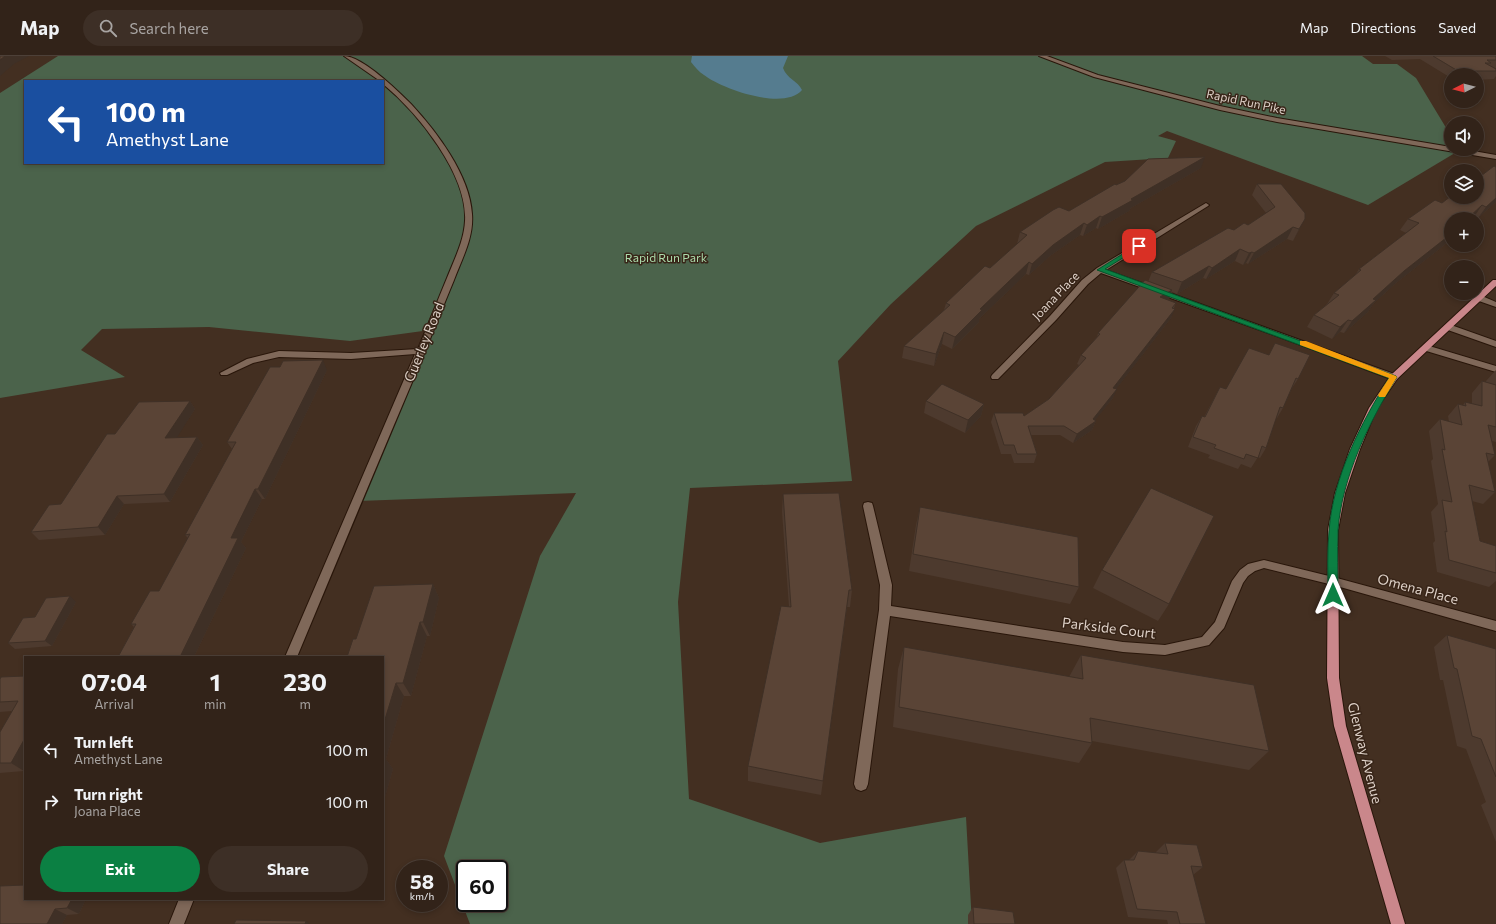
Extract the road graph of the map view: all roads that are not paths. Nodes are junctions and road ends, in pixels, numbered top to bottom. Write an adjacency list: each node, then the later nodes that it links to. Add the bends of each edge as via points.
1 (347, 56): 3 (street, Guerley Road)
2 (1042, 56): 5 (street, Rapid Run Pike, via 1096,76 1220,108)
3 (382, 80)
4 (384, 82): 18 (street, Guerley Road, via 409,104 434,134 459,175 467,198 467,231)
5 (1444, 148)
6 (1484, 155): 7 (street, Rapid Run Pike)
7 (1496, 157)
8 (1206, 205): 9 (street, Joana Place)
9 (1100, 270): 21 (street, Joana Place, via 1085,282); 22 (street)
10 (1496, 282): 11 (main road, Glenway Avenue)
11 (1484, 293)
12 (1477, 300): 15 (main road, Glenway Avenue)
13 (1484, 300): 14 (street)
14 (1496, 305)
15 (1448, 327): 16 (street); 17 (main road, Glenway Avenue)
16 (1496, 344)
17 (1426, 348): 19 (street); 22 (main road, Glenway Avenue)
18 (421, 351): 20 (street, via 358,356 279,354 250,361); 27 (street, Guerley Road)
19 (1496, 369)
20 (224, 372)
21 (995, 377)
22 (1394, 377): 24 (main road, Glenway Avenue, via 1372,410 1340,493 1333,530)
23 (868, 506): 25 (street, via 886,585)
24 (1333, 581): 25 (street, Parkside Court, via 1264,564 1252,567 1238,581 1220,625 1205,641 1165,650 1123,647); 26 (street, Omena Place); 31 (main road, Glenway Avenue, via 1333,678 1340,726 1358,795)
25 (885, 610): 28 (street)
26 (1496, 626)
27 (291, 656)
28 (861, 784)
29 (187, 900): 30 (street)
30 (176, 924)
31 (1398, 924)

